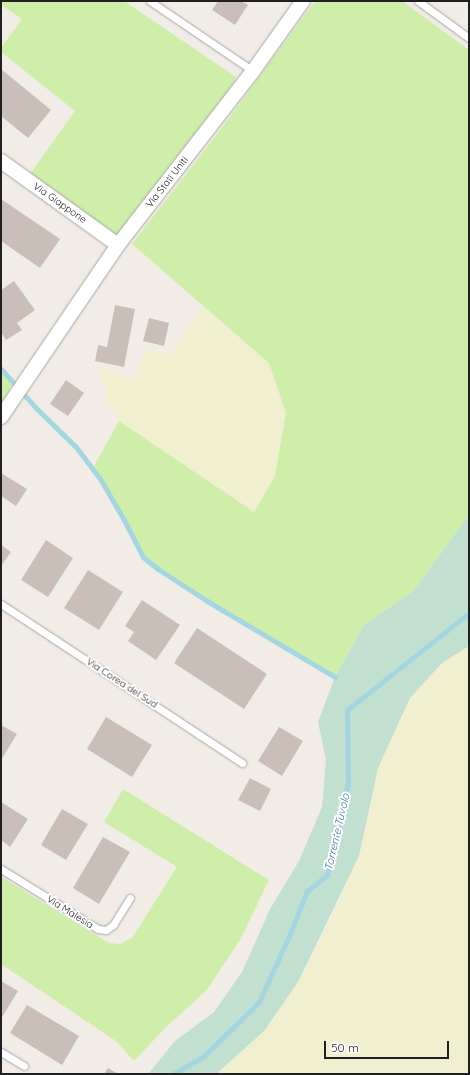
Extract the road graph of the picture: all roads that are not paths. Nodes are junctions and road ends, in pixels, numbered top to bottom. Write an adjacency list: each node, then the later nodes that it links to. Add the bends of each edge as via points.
1 (150, 1): 5 (lane)
2 (303, 1): 5 (street, Via Stati Uniti)
3 (418, 1): 4 (lane)
4 (469, 38)
5 (253, 71): 7 (street, Via Stati Uniti)
6 (1, 161): 7 (street, Via Giappone)
7 (118, 245): 8 (street, Via Stati Uniti)
8 (2, 416)
9 (1, 604): 10 (lane, Via Corea del Sud)
10 (242, 763)
11 (1, 869): 12 (lane, Via Malesia, via 98,928 106,930 113,925)
12 (130, 898)
13 (1, 1052): 14 (lane)
14 (24, 1066)

